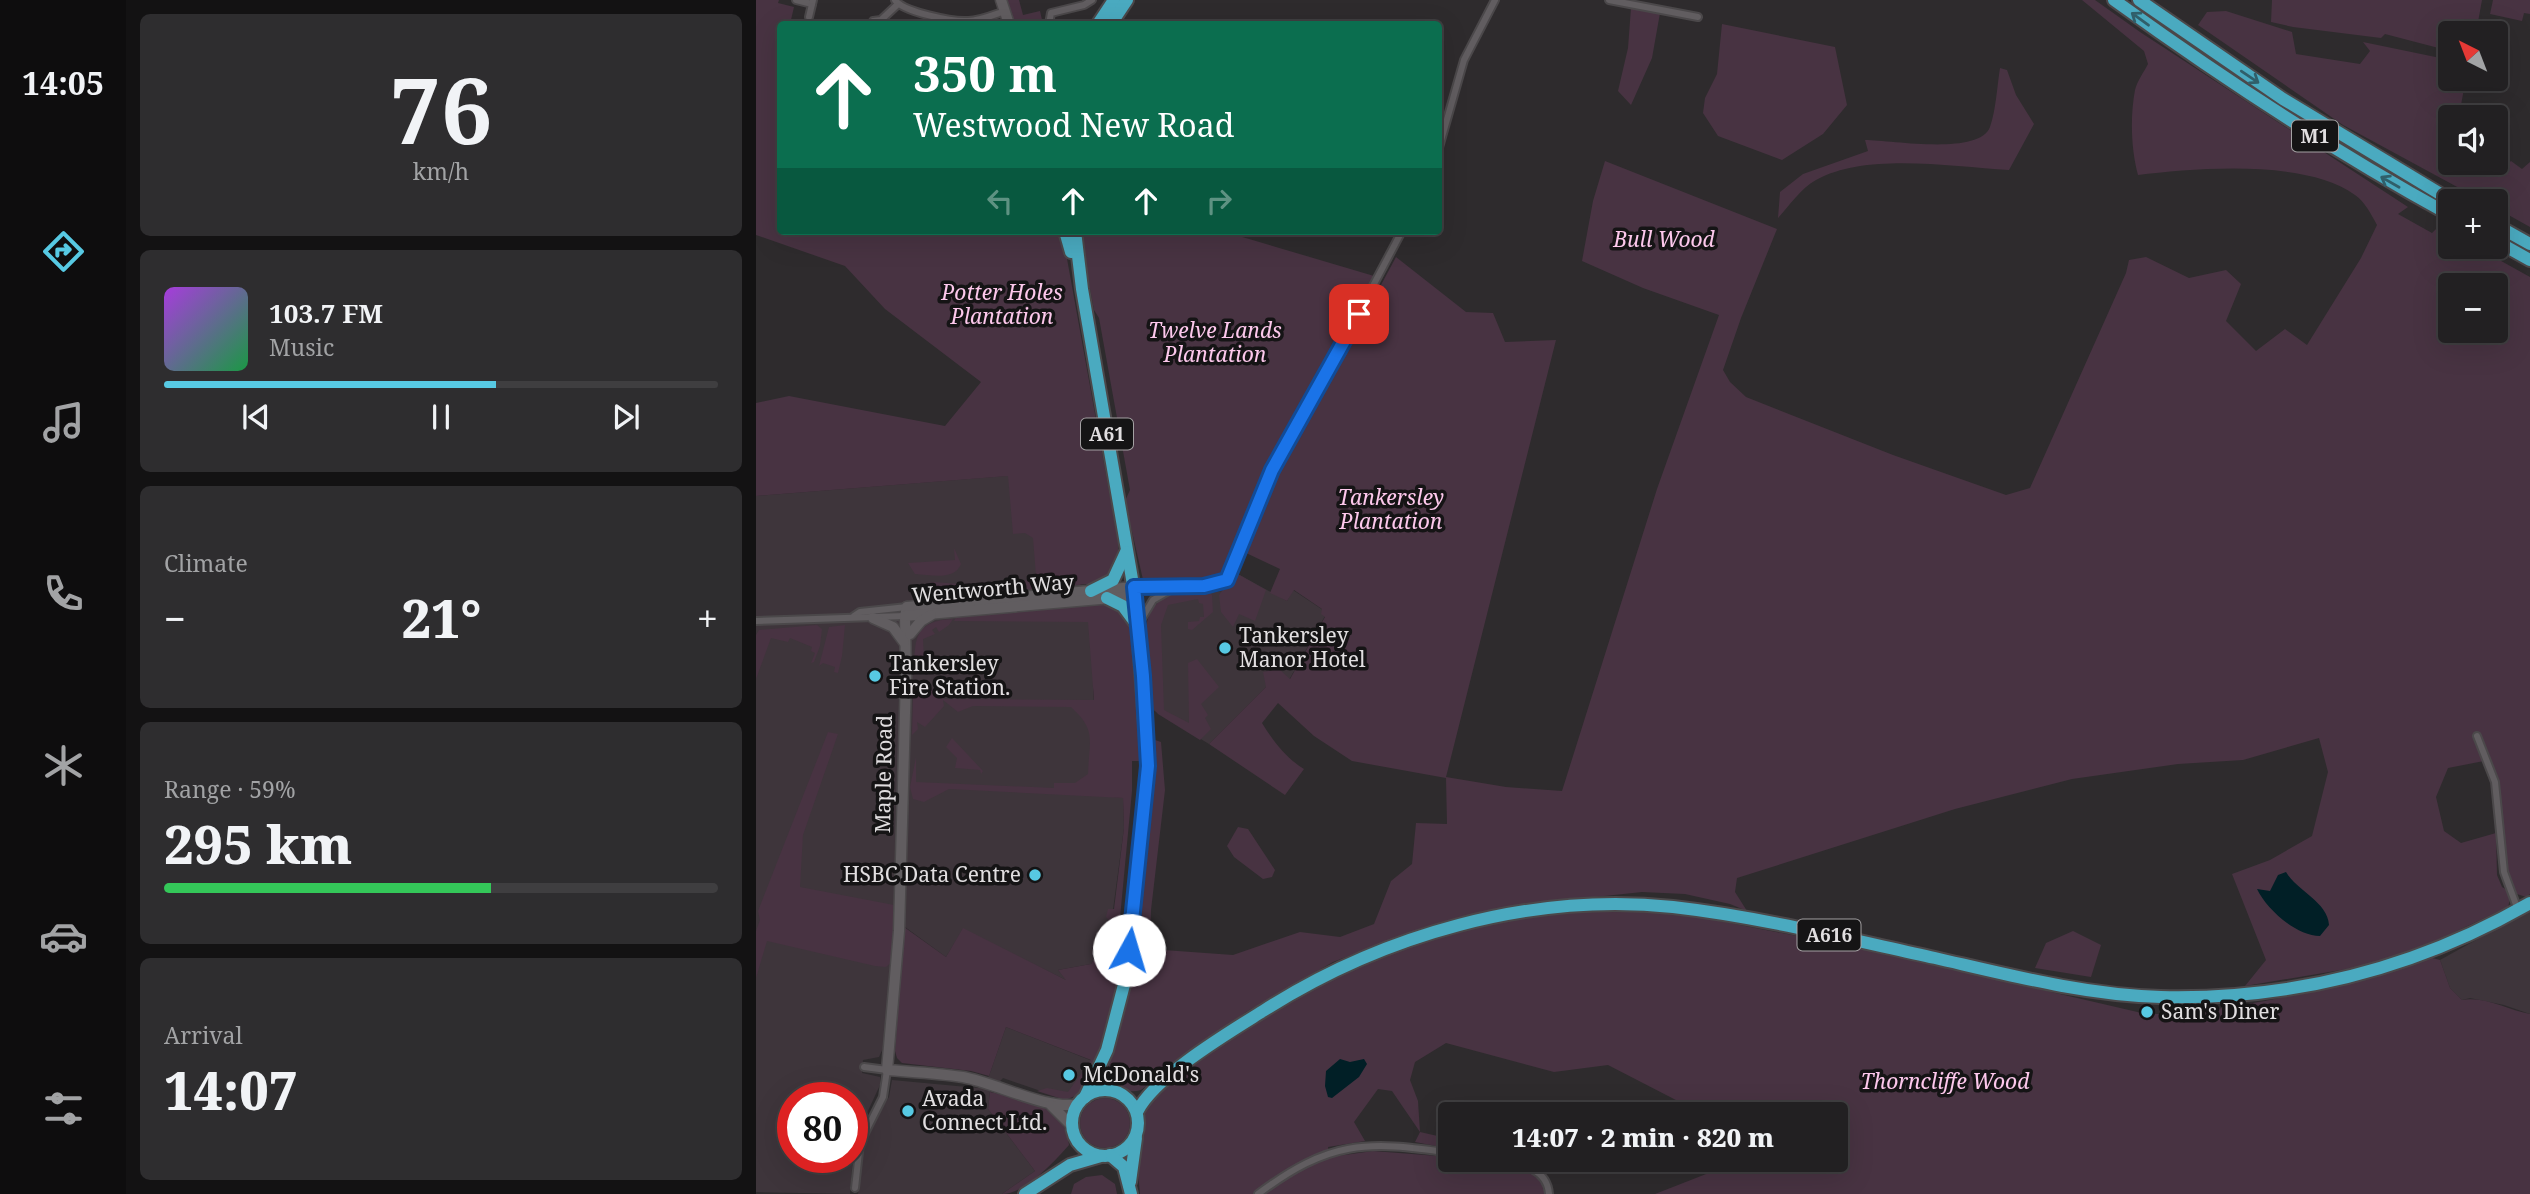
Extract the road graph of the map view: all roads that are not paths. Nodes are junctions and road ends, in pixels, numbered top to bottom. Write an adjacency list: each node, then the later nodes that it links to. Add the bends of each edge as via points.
1 (796, 0): 10 (street)
2 (1001, 0): 12 (street)
3 (1092, 0): 19 (street, via 1050,10)
4 (1114, 0): 20 (highway)
5 (1127, 0): 21 (highway)
6 (1495, 0): 22 (street, via 1464,60)
7 (1609, 0): 14 (street)
8 (2114, 0): 24 (highway, M1, one-way to 8, via 2351,160)
9 (2139, 0): 23 (highway, M1, one-way to 23, via 2352,143)
10 (813, 2): 13 (street)
11 (896, 2): 15 (street, via 881,20); 16 (street)
12 (1005, 11): 17 (street); 18 (street)
13 (809, 17)
14 (1698, 17)
15 (873, 21)
16 (959, 21)
17 (969, 21)
18 (1008, 21)
19 (1049, 21)
20 (1100, 21)
21 (1113, 21)
22 (1442, 137)
23 (2438, 193)
24 (2438, 208)
25 (2508, 232): 29 (highway)
26 (1066, 235): 32 (highway, A61)
27 (1075, 235): 32 (highway, A61)
28 (1400, 235): 34 (street, via 1272,470 1229,578 1216,585)
29 (2530, 244)
30 (2508, 248): 31 (highway)
31 (2530, 260)
32 (1082, 289): 33 (highway, A61)
33 (1128, 548): 35 (highway, via 1113,580); 36 (highway, A61)
34 (1173, 588): 36 (street); 43 (street, via 1153,600)
35 (1091, 592): 36 (street, Wentworth Way); 39 (street, Wentworth Way)
36 (1135, 592): 37 (street, Wentworth Way); 43 (highway, A61)
37 (1107, 598): 38 (street, Wentworth Way); 43 (highway, via 1127,610)
38 (934, 612): 39 (street, Wentworth Way); 44 (street)
39 (908, 613): 40 (street, Wentworth Way, via 860,612); 41 (street, Wentworth Way); 44 (street, Maple Road); 45 (street, Maple Road)
40 (855, 616): 41 (street, Wentworth Way); 42 (street, Wentworth Way)
41 (873, 618): 45 (street, via 893,627)
42 (756, 621)
43 (1139, 626): 49 (highway, A61, via 1146,797 1126,977)
44 (911, 634): 45 (street, Maple Road)
45 (906, 645): 51 (street, Maple Road, via 900,931)
46 (2477, 737): 48 (street, via 2495,782 2504,872)
47 (2530, 903): 48 (highway, A616)
48 (2518, 910): 52 (highway, A616, via 2390,966 2290,990 2203,997 2080,989 1771,923 1670,907 1566,908 1502,915 1406,941 1340,968 1225,1035)
49 (1104, 1058): 53 (highway, via 1106,1079); 54 (highway, A61)
50 (864, 1067): 51 (street)
51 (887, 1070): 55 (street, via 964,1077); 63 (street, via 883,1097 860,1143)
52 (1153, 1088): 53 (highway, A616); 56 (highway, A616)
53 (1120, 1094): 54 (highway, via 1100,1090); 56 (highway)
54 (1081, 1100): 55 (street); 57 (highway)
55 (1051, 1105): 57 (street)
56 (1137, 1112): 58 (highway)
57 (1074, 1133): 60 (highway, via 1091,1153); 62 (highway, via 1072,1152)
58 (1137, 1133): 60 (highway, via 1126,1148); 64 (highway)
59 (1438, 1151): 66 (street, via 1393,1145 1347,1148 1312,1159)
60 (1106, 1156): 62 (highway); 64 (highway, via 1124,1167)
61 (1537, 1172): 67 (street, via 1546,1181)
62 (1055, 1173): 65 (highway)
63 (855, 1188)
64 (1131, 1188)
65 (1025, 1194)
66 (1258, 1194)
67 (1549, 1194)

